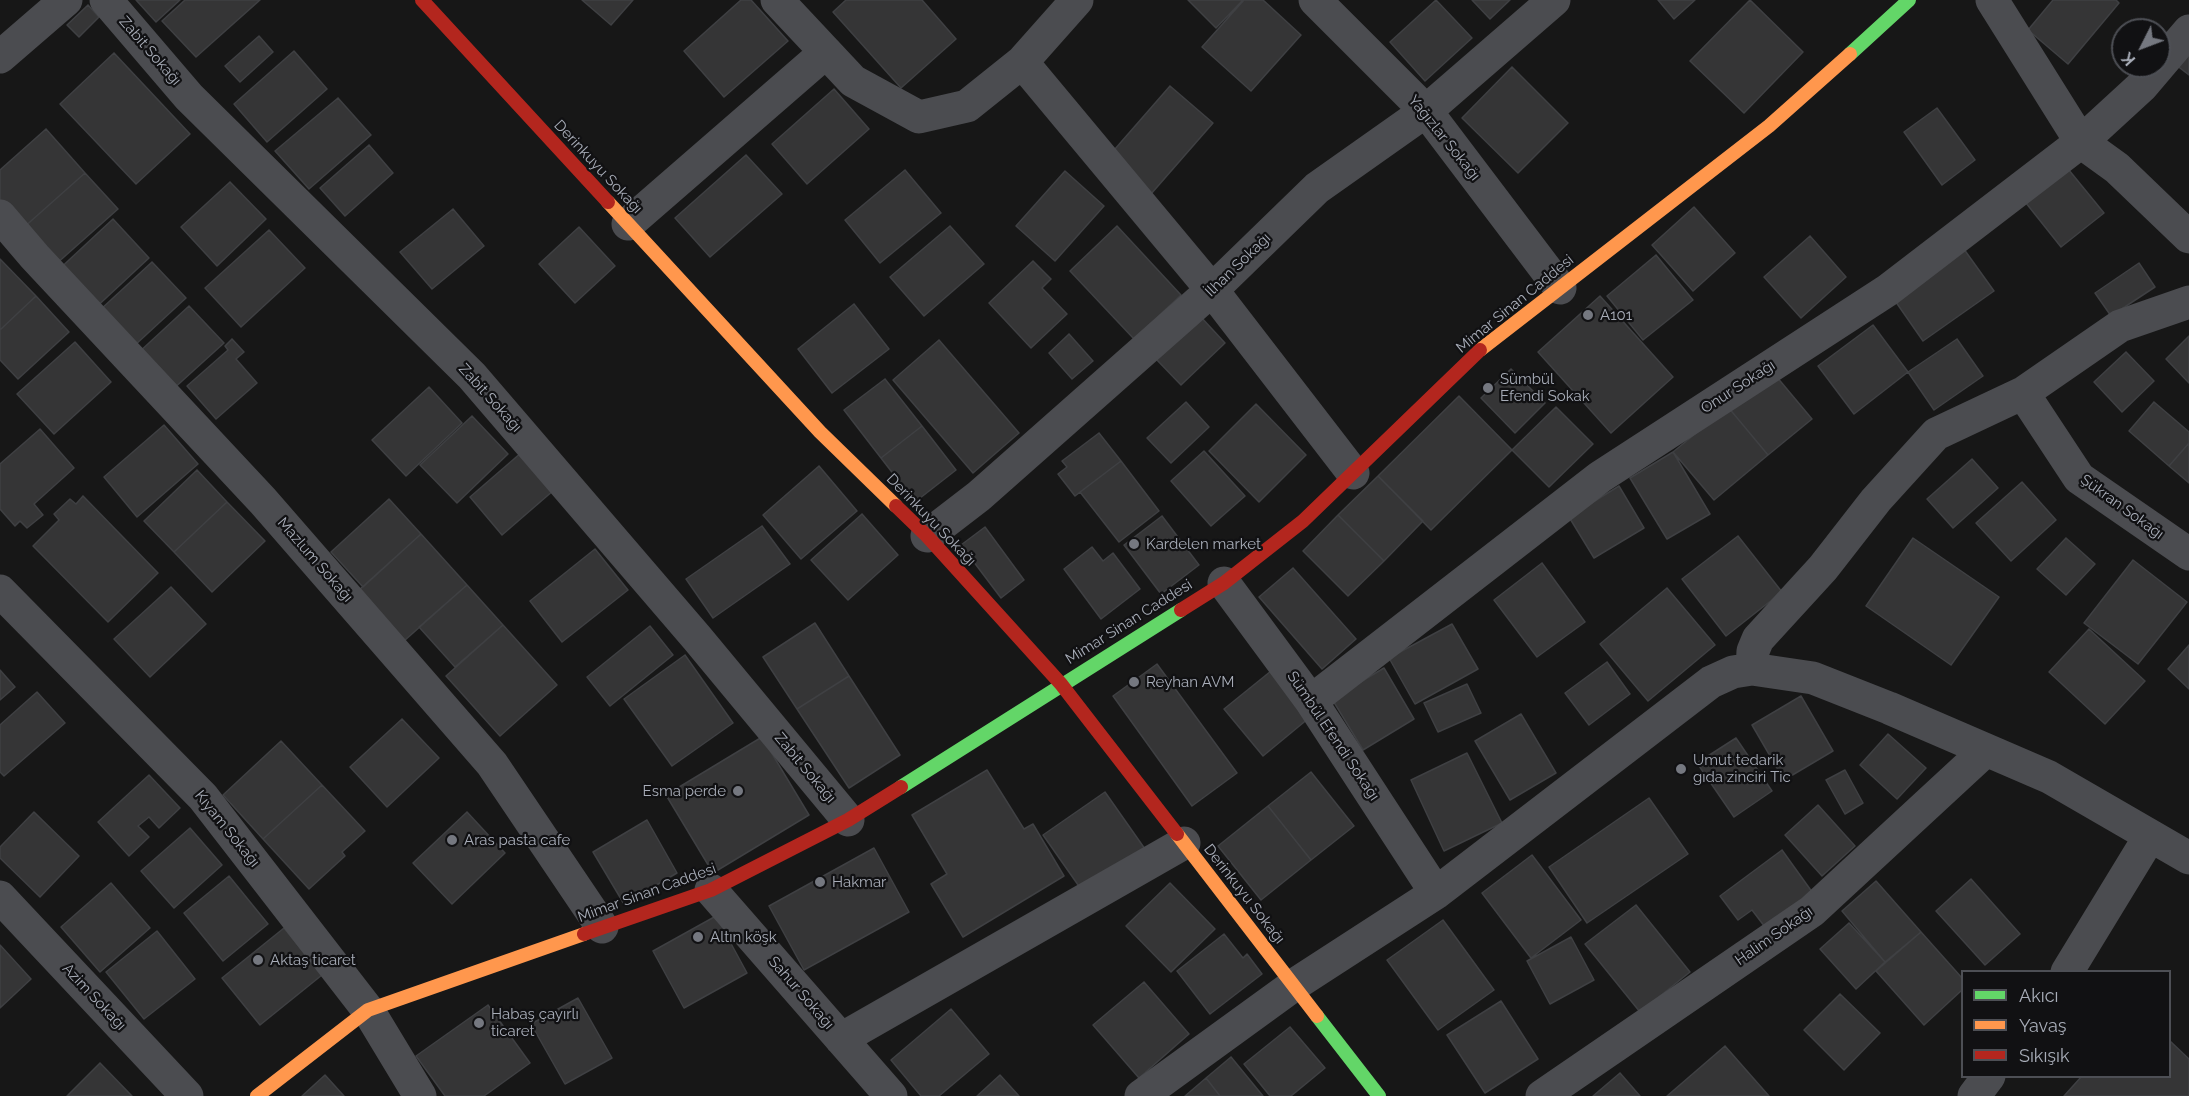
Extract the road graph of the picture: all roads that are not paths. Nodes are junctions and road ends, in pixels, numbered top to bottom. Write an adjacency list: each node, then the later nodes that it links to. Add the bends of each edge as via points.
1 (66, 0): 13 (street)
2 (106, 0): 34 (street, Zabit Sokağı, via 189,97 472,376)
3 (422, 0): 19 (street, Derinkuyu Sokağı)
4 (777, 0): 11 (street)
5 (1077, 0): 14 (street)
6 (1315, 0): 16 (street, Yağızlar Sokağı)
7 (1554, 0): 16 (street, İlhan Sokağı)
8 (1908, 0): 21 (street, Mimar Sinan Caddesi, via 1769,126)
9 (1992, 0): 17 (street)
10 (2189, 31): 12 (street, Onur Sokağı)
11 (826, 52): 14 (street, via 853,81 919,117 967,106); 19 (street)
12 (2171, 52)
13 (0, 57)
14 (1022, 62): 22 (street)
15 (2149, 78): 17 (street, Onur Sokağı)
16 (1425, 111): 21 (street, Yağızlar Sokağı); 22 (street, İlhan Sokağı, via 1317,188)
17 (2081, 142): 20 (street, via 2117,168); 32 (street, Onur Sokağı, via 1888,290 1600,477)
18 (0, 216): 41 (street, Mazlum Sokağı, via 263,501 492,764)
19 (628, 224): 26 (street, Derinkuyu Sokağı, via 820,432)
20 (2189, 237)
21 (1560, 288): 25 (street, Mimar Sinan Caddesi, via 1489,342)
22 (1212, 291): 25 (street); 26 (street, İlhan Sokağı, via 979,496)
23 (2189, 302): 24 (street, via 2120,326)
24 (2023, 393): 27 (street, Şükran Sokağı, via 2079,478); 30 (street, via 1936,434 1758,639)
25 (1353, 473): 28 (street, Mimar Sinan Caddesi, via 1303,521)
26 (927, 536): 31 (street, Derinkuyu Sokağı)
27 (2189, 554)
28 (1224, 583): 31 (street, Mimar Sinan Caddesi); 32 (street, Sümbül Efendi Sokağı)
29 (0, 591): 44 (street, Kıyam Sokağı, via 202,797)
30 (1752, 669): 33 (street, via 1813,678); 39 (street, via 1711,682)
31 (1061, 684): 34 (street, Mimar Sinan Caddesi); 36 (street, Derinkuyu Sokağı)
32 (1311, 701): 39 (street, Sümbül Efendi Sokağı)
33 (1985, 751): 35 (street, via 2049,777); 53 (street, Halim Sokağı, via 1812,911)
34 (848, 820): 38 (street, Mimar Sinan Caddesi)
35 (2150, 836): 37 (street); 42 (street)
36 (1184, 843): 43 (street, Derinkuyu Sokağı); 45 (street)
37 (2189, 858)
38 (711, 890): 41 (street, Mimar Sinan Caddesi); 45 (street, Sahur Sokağı)
39 (1436, 893): 43 (street)
40 (0, 897): 47 (street, Azim Sokağı)
41 (602, 927): 44 (street, Mimar Sinan Caddesi)
42 (2068, 970)
43 (1294, 985): 51 (street); 52 (street, Derinkuyu Sokağı)
44 (368, 1010): 48 (street, Mimar Sinan Caddesi); 49 (street, Kıyam Sokağı)
45 (841, 1039): 50 (street, Sahur Sokağı)
46 (1988, 1078): 54 (street)
47 (187, 1096)
48 (257, 1096)
49 (420, 1096)
50 (891, 1096)
51 (1141, 1096)
52 (1379, 1096)
53 (1542, 1096)
54 (1974, 1096)

